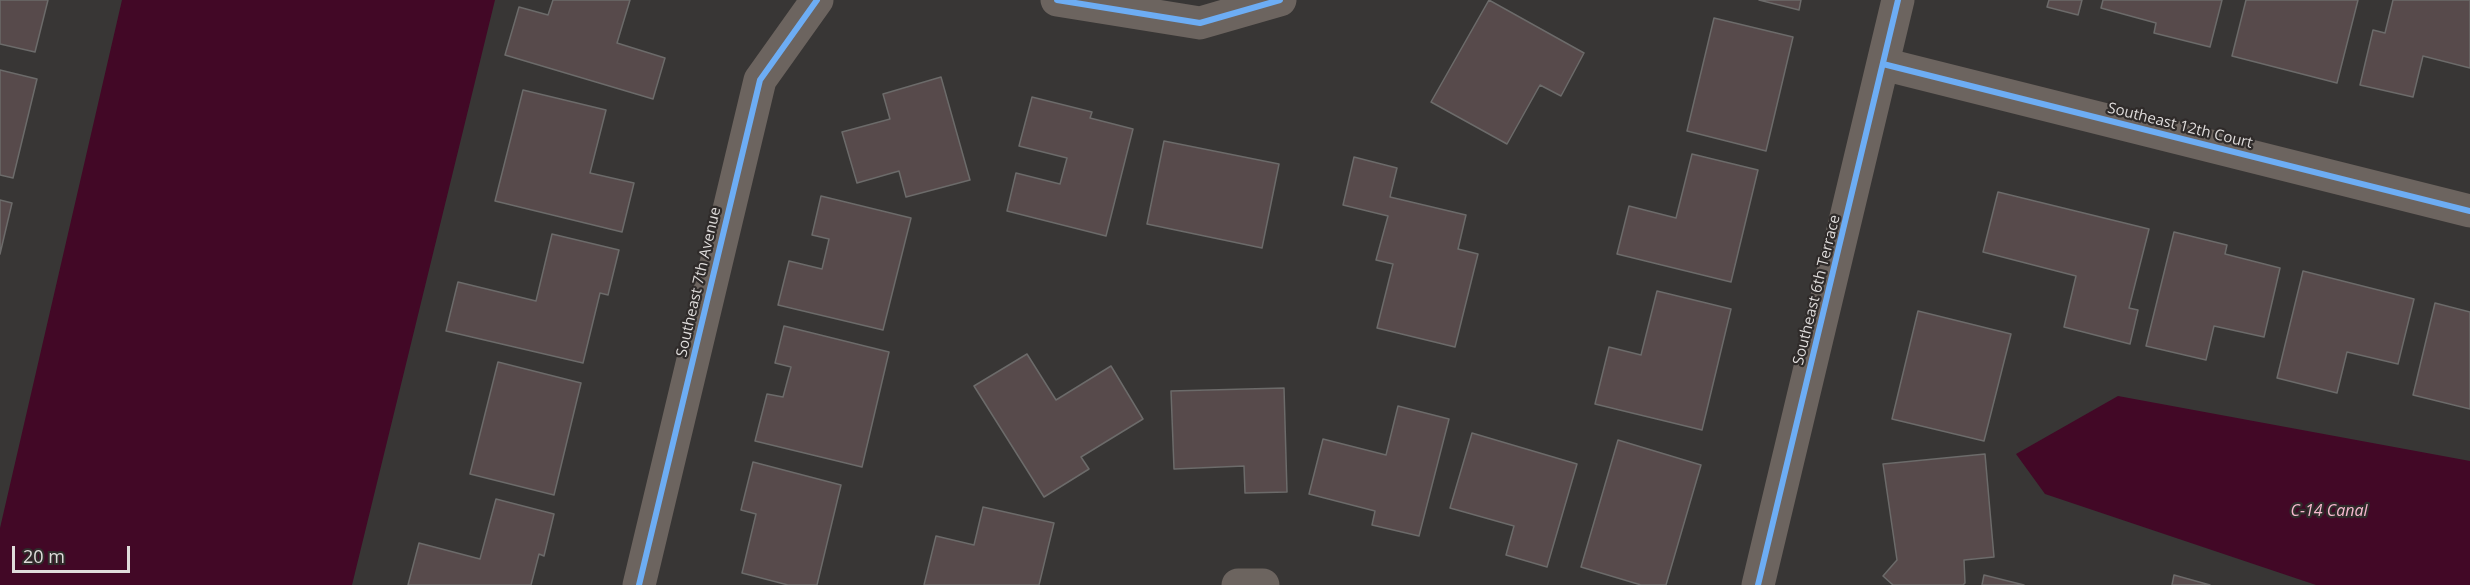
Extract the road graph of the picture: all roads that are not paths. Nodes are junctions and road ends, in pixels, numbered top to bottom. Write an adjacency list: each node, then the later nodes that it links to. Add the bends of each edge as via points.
1 (817, 0): 7 (street, Southeast 7th Avenue, via 760,80)
2 (1057, 0): 3 (street, via 1200,23)
3 (1280, 0)
4 (1898, 0): 5 (street, Southeast 6th Terrace)
5 (1883, 64): 6 (street, Southeast 12th Court); 10 (street, Southeast 6th Terrace)
6 (2470, 211)
7 (639, 585)
8 (1238, 585): 9 (street)
9 (1263, 585)
10 (1758, 585)

